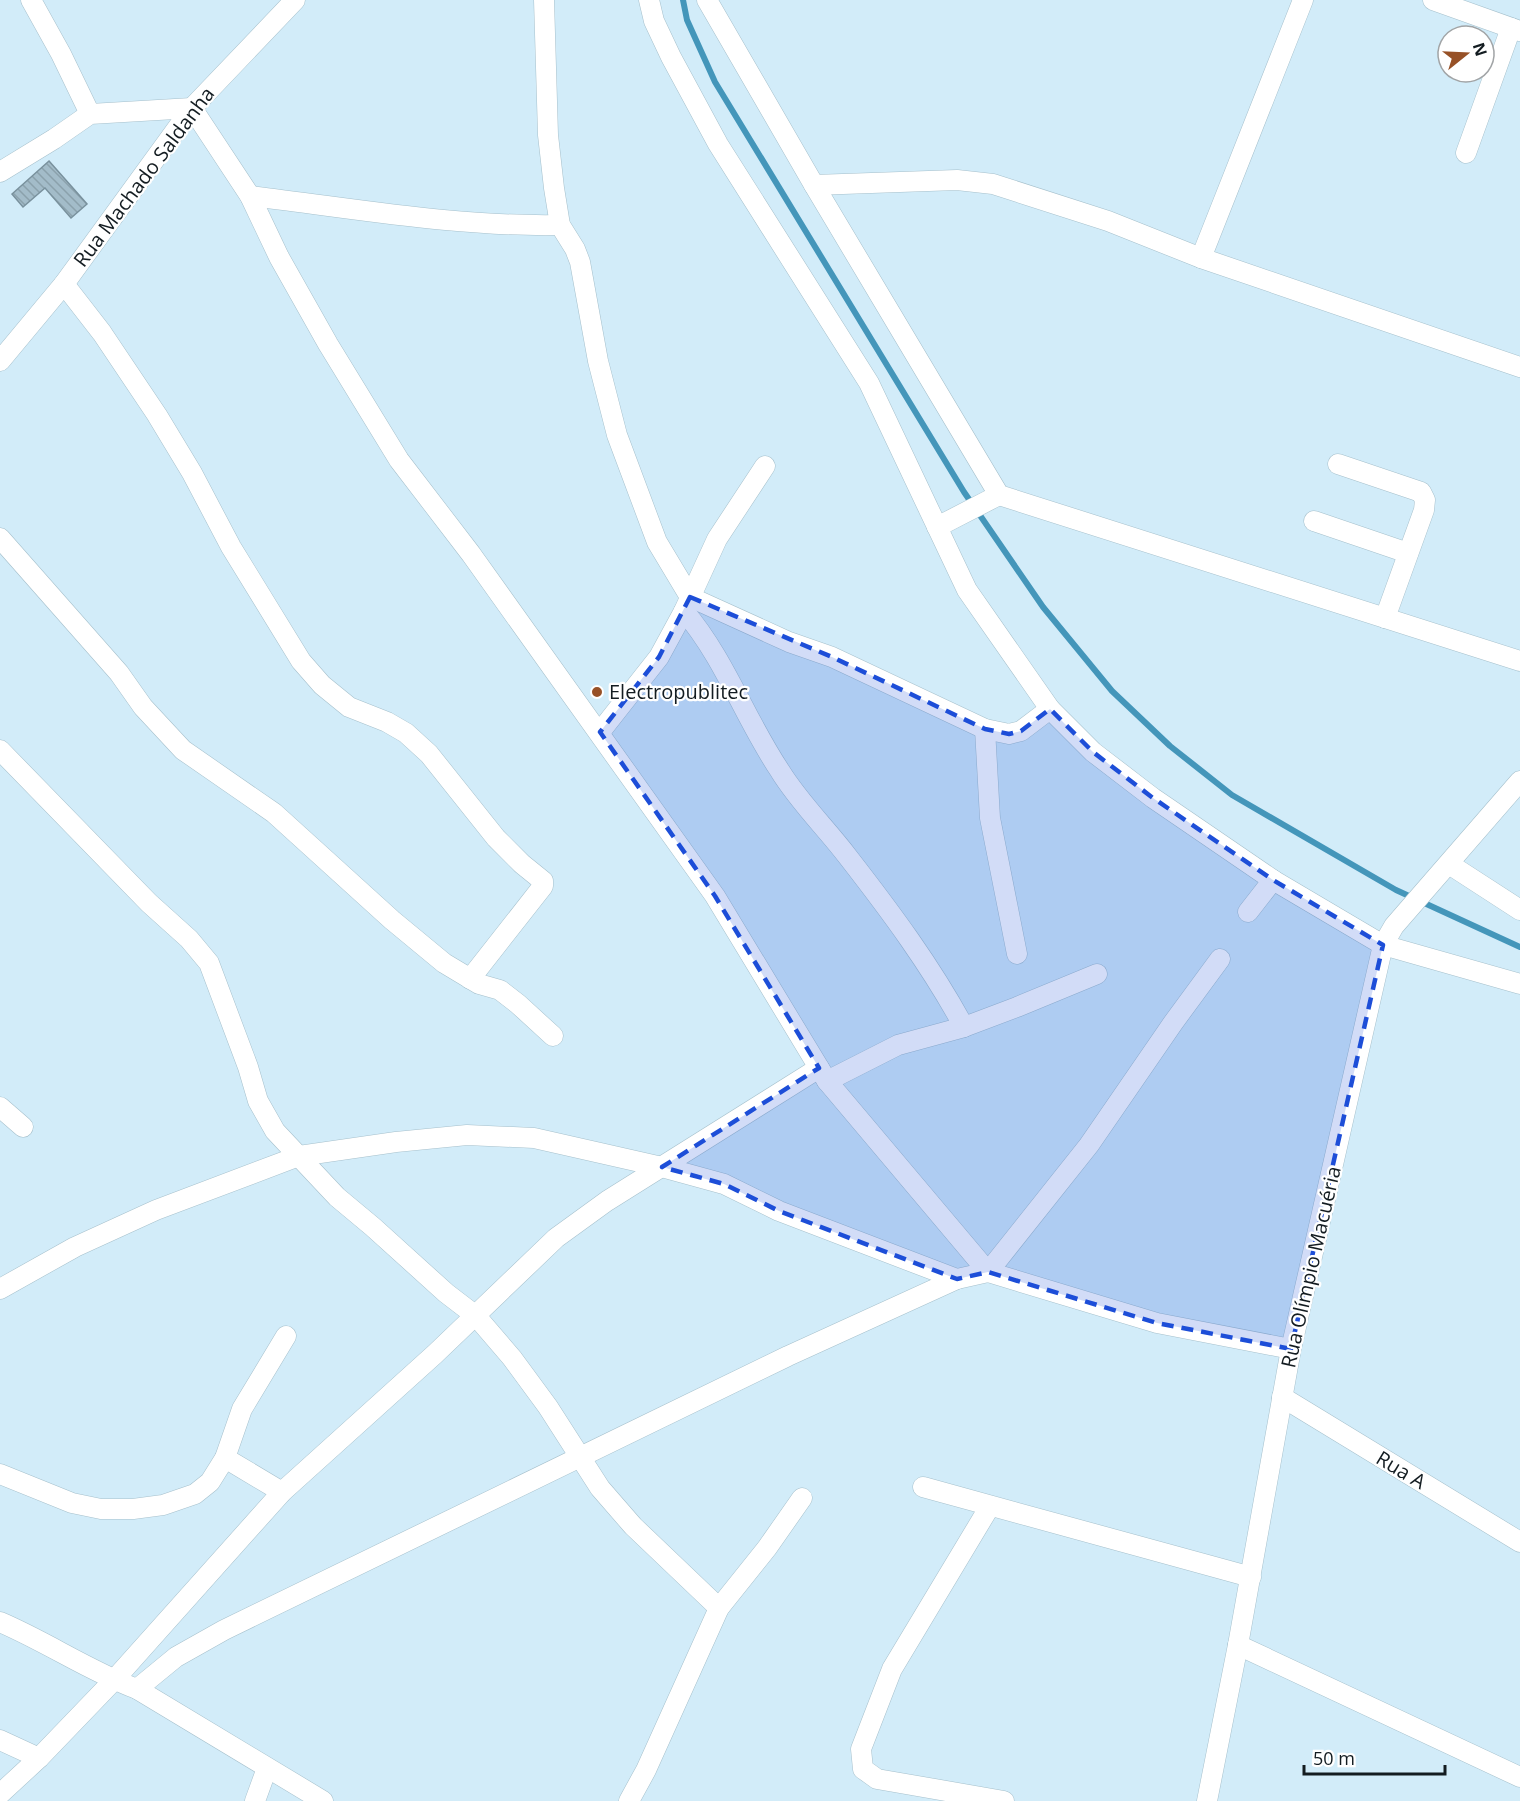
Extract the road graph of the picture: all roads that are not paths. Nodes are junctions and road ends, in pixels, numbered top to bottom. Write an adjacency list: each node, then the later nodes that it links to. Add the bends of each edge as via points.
1 (31, 0): 10 (street)
2 (295, 0): 9 (street, Rua Machado Saldanha)
3 (544, 0): 15 (street, via 548,135)
4 (649, 0): 24 (street, via 671,57 718,144 870,383)
5 (707, 0): 13 (street)
6 (1303, 0): 16 (street)
7 (1433, 0): 8 (street)
8 (1515, 29): 11 (street)
9 (192, 108): 10 (street); 14 (street); 17 (street, Rua Machado Saldanha)
10 (90, 114): 12 (street)
11 (1466, 153)
12 (3, 163)
13 (814, 185): 16 (street, via 957,180 993,184 1108,221); 22 (street)
14 (250, 196): 15 (street, via 463,222); 32 (street, via 327,344 399,460)
15 (560, 225): 27 (street, via 580,262 598,361 617,435 657,542)
16 (1201, 258): 19 (street)
17 (64, 284): 18 (street, Rua Machado Saldanha); 43 (street, via 157,415 231,548 301,661 349,707 406,733 429,754 496,838 543,881)
18 (0, 361)
19 (1520, 367)
20 (1338, 465): 26 (street, via 1421,492 1424,510)
21 (765, 466): 27 (street, via 717,539)
22 (999, 495): 24 (street); 28 (street)
23 (1314, 521): 26 (street)
24 (937, 527): 30 (street, via 967,590)
25 (0, 538): 43 (street, via 183,750 274,813 392,920)
26 (1408, 553): 28 (street)
27 (687, 604): 31 (street, via 832,657); 32 (street, via 659,657); 45 (street, via 780,773 915,946)
28 (1385, 618): 29 (street)
29 (1520, 661)
30 (1050, 709): 31 (street, via 1021,731 1009,734); 36 (street, via 1093,752)
31 (985, 729): 40 (street, via 990,818)
32 (600, 732): 47 (street, via 715,896)
33 (0, 750): 50 (street, via 209,963 258,1101 275,1131)
34 (1520, 781): 35 (street, Rua Olímpio Macuéria)
35 (1443, 869): 37 (street); 39 (street, Rua Olímpio Macuéria, via 1394,926)
36 (1273, 880): 38 (street); 39 (street)
37 (1520, 910)
38 (1248, 912)
39 (1383, 945): 44 (street); 57 (street, Rua Olímpio Macuéria)
40 (1017, 954)
41 (1220, 959): 52 (street, via 1089,1145)
42 (1097, 974): 45 (street)
43 (470, 979): 46 (street, via 500,990)
44 (1520, 984)
45 (964, 1027): 47 (street, via 898,1045)
46 (552, 1036)
47 (823, 1075): 51 (street); 52 (street)
48 (0, 1107): 49 (street)
49 (23, 1127)
50 (299, 1156): 51 (street, via 468,1135 534,1138); 54 (street, via 156,1210 75,1247); 55 (street, via 337,1197)
51 (662, 1167): 53 (street, via 724,1184 779,1211); 55 (street, via 556,1238)
52 (988, 1272): 53 (street); 57 (street, via 1157,1323)
53 (957, 1279): 59 (street)
54 (0, 1288)
55 (476, 1316): 59 (street, via 512,1358); 63 (street)
56 (286, 1336): 60 (street, via 242,1409)
57 (1291, 1349): 58 (street, Rua Olímpio Macuéria)
58 (1282, 1397): 66 (street, Rua A); 67 (street, Rua Olímpio Macuéria)
59 (580, 1457): 68 (street, via 600,1488 633,1526); 72 (street, via 224,1630 176,1657)
60 (225, 1458): 61 (street, via 210,1482 195,1494 163,1505 133,1509 101,1509 72,1503); 63 (street)
61 (0, 1474)
62 (923, 1487): 65 (street)
63 (282, 1492): 71 (street)
64 (802, 1498): 68 (street)
65 (990, 1506): 67 (street); 81 (street, via 892,1669 861,1749 863,1769 877,1779)
66 (1520, 1542)
67 (1251, 1577): 70 (street, Rua Olímpio Macuéria)
68 (719, 1608): 80 (street)
69 (0, 1622): 71 (street)
70 (1238, 1645): 76 (street); 82 (street, Rua Olímpio Macuéria)
71 (114, 1680): 72 (street); 74 (street)
72 (137, 1689): 75 (street)
73 (0, 1740): 74 (street)
74 (39, 1758): 77 (street)
75 (267, 1768): 78 (street); 79 (street)
76 (1520, 1777)
77 (0, 1794)
78 (255, 1801)
79 (323, 1801)
80 (629, 1801)
81 (1004, 1801)
82 (1207, 1801)

